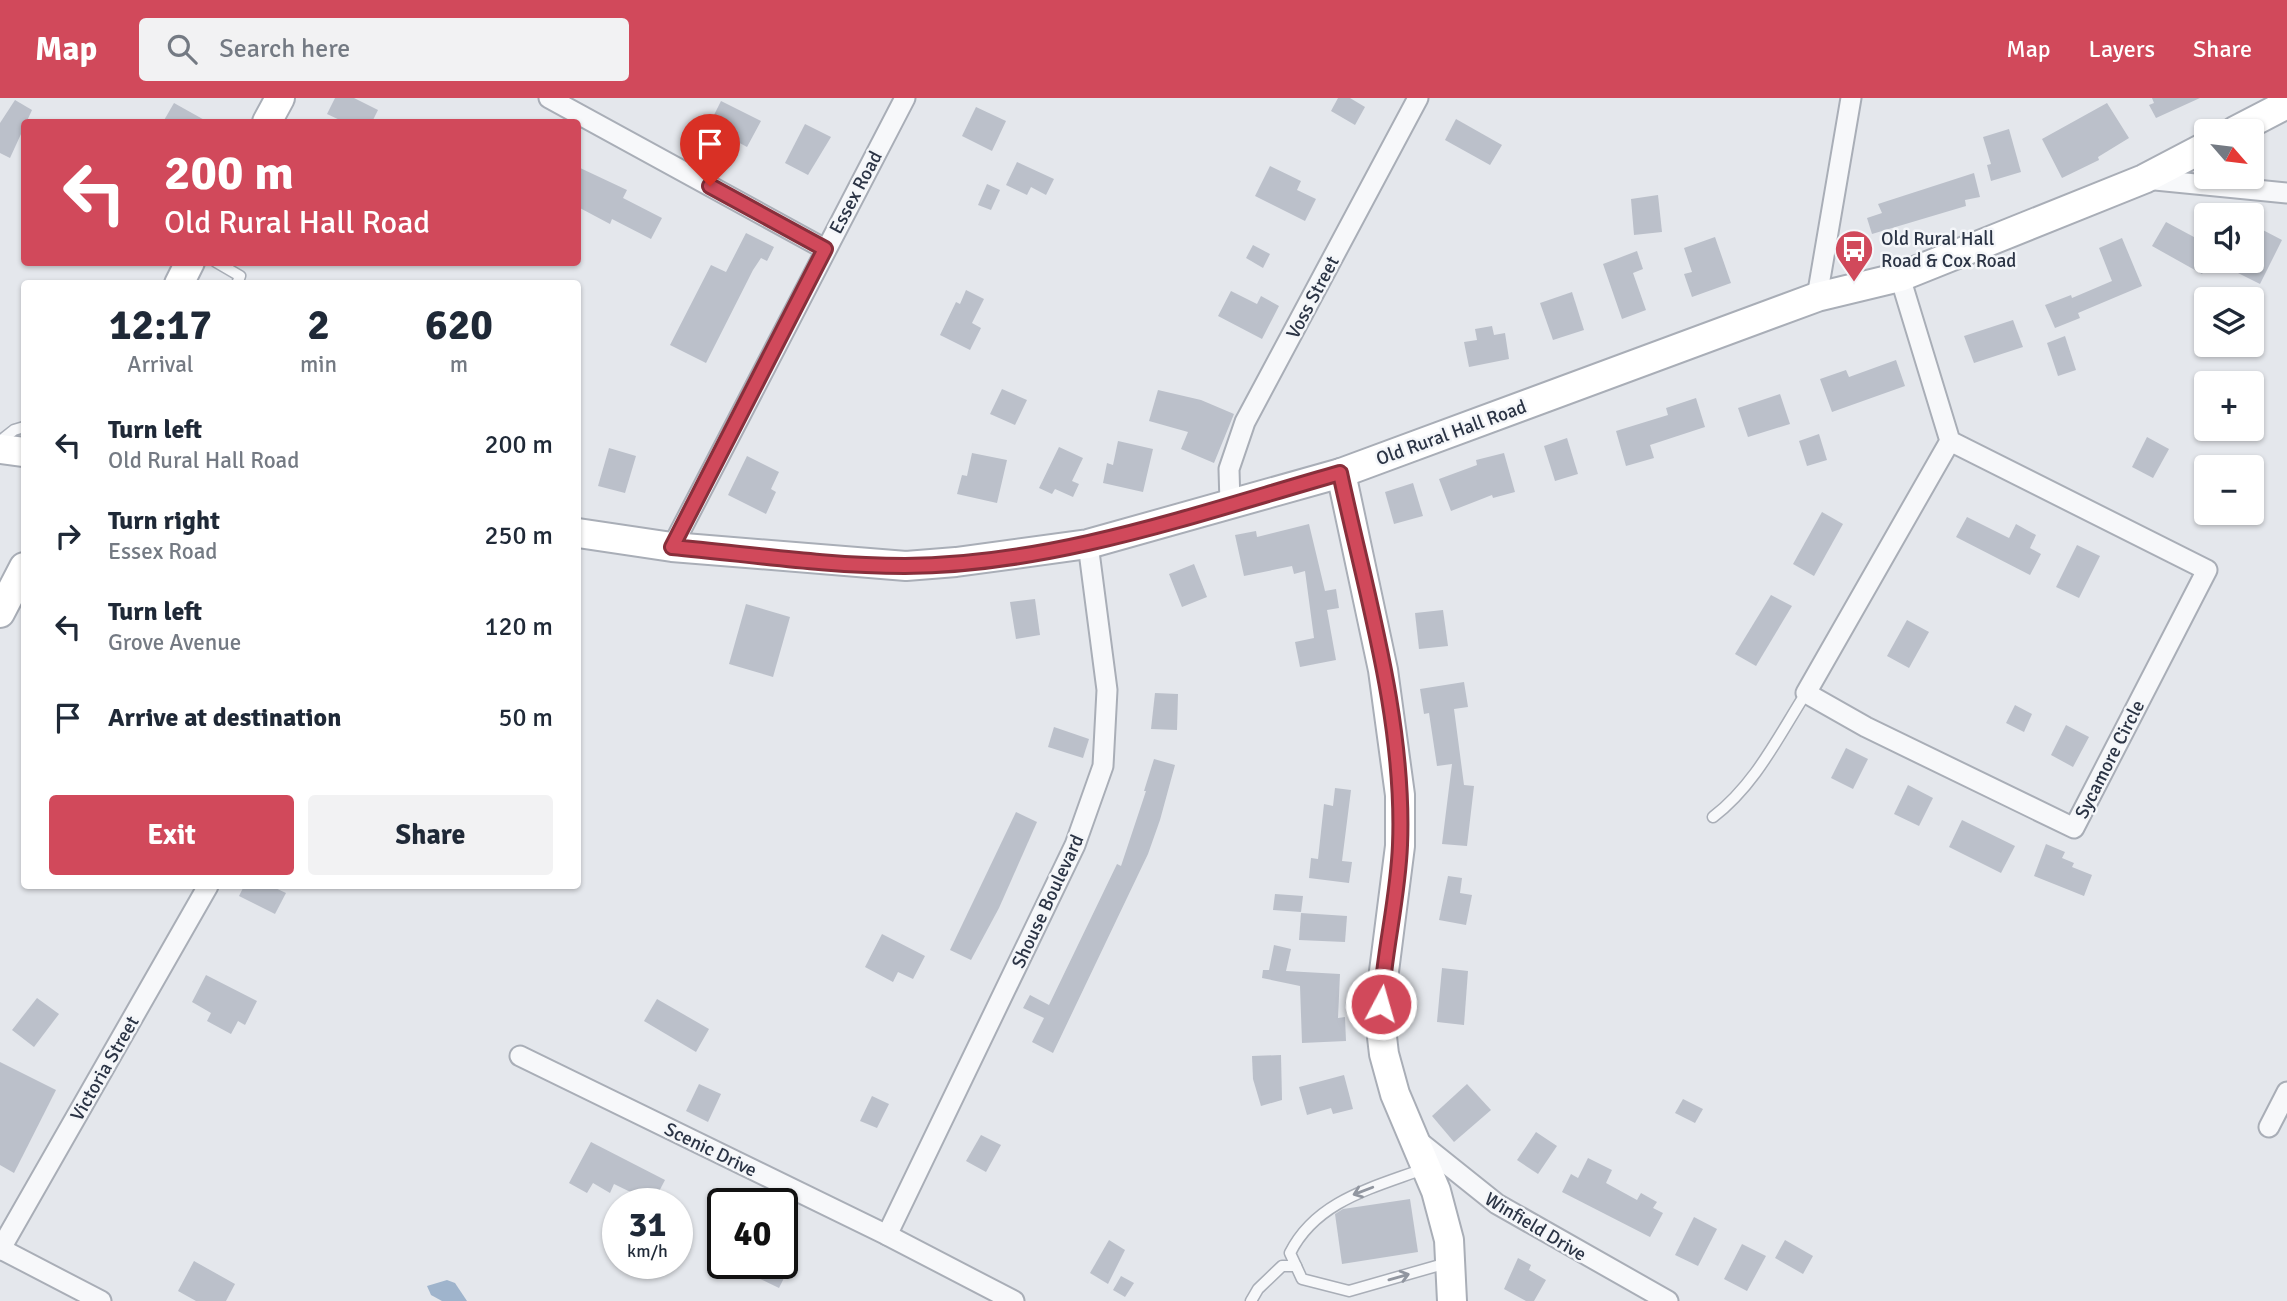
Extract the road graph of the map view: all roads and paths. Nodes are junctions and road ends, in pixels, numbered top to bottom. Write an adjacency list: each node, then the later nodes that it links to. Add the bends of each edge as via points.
1 (280, 98): 7 (main road)
2 (549, 98): 12 (street)
3 (905, 98): 12 (street, Essex Road)
4 (1418, 98): 23 (street, Voss Street, via 1245,422 1229,470)
5 (1851, 98): 16 (street)
6 (2287, 104): 8 (main road)
7 (269, 119)
8 (2258, 119)
9 (2194, 153): 10 (main road, Old Rural Hall Road)
10 (2144, 179): 11 (street); 14 (main road, Old Rural Hall Road)
11 (2287, 192)
12 (825, 249): 26 (street, Essex Road)
13 (223, 266): 15 (lane, via 240,276)
14 (1900, 277): 16 (main road, Old Rural Hall Road); 19 (street)
15 (238, 280)
16 (1817, 297): 22 (main road, Old Rural Hall Road)
17 (21, 428): 18 (lane)
18 (0, 441)
19 (1951, 441): 29 (street); 29 (street, Sycamore Circle, via 2207,570 2074,828)
20 (0, 449): 21 (main road)
21 (21, 452)
22 (1340, 473): 23 (main road, Old Rural Hall Road); 35 (main road, via 1395,745 1400,846 1380,1020 1395,1094)
23 (1230, 504): 25 (main road, Old Rural Hall Road)
24 (581, 533): 26 (main road, Old Rural Hall Road)
25 (1088, 544): 26 (main road, Old Rural Hall Road, via 906,566); 37 (street, Shouse Boulevard, via 1107,690 1103,766 1075,845)
26 (672, 547)
27 (21, 573): 28 (main road)
28 (0, 612)
29 (1806, 693): 30 (lane, via 1735,800)
30 (1713, 817)
31 (206, 889): 38 (street, Victoria Street)
32 (520, 1056): 37 (street, Scenic Drive)
33 (2287, 1092): 34 (street)
34 (2269, 1127)
35 (1414, 1137): 36 (main road); 45 (street, Winfield Drive, via 1497,1204)
36 (1427, 1167): 39 (main road); 40 (lane, one-way to 40, via 1343,1199 1320,1214 1301,1231 1290,1253)
37 (887, 1235): 42 (street, Scenic Drive)
38 (0, 1250): 41 (street)
39 (1451, 1262): 40 (lane, one-way to 39, via 1302,1279 1349,1291); 44 (main road)
40 (1296, 1266): 43 (lane, via 1282,1266)
41 (101, 1301)
42 (1014, 1301)
43 (1251, 1301)
44 (1452, 1301)
45 (1668, 1301)

